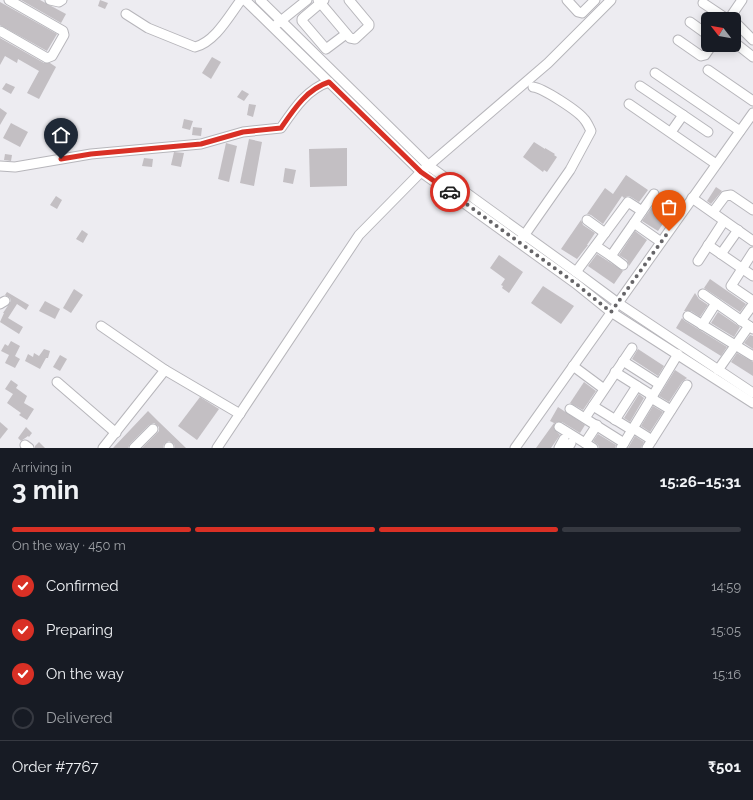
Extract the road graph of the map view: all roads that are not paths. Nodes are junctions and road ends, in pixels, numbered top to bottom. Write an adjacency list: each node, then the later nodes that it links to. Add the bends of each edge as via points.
1 (9, 0): 23 (street, via 63,31 64,35 52,56 47,58)
2 (50, 0): 3 (street)
3 (62, 0)
4 (241, 0): 17 (street, via 217,32 202,46 195,47 148,28)
5 (245, 0): 20 (street)
6 (260, 0): 18 (street)
7 (307, 0): 18 (street)
8 (349, 0): 24 (street, via 369,26 355,38 350,38)
9 (567, 0): 10 (street, via 582,13)
10 (595, 0)
11 (611, 0): 44 (street, via 548,63)
12 (742, 0): 16 (street)
13 (321, 1): 24 (street); 24 (street, via 302,18 307,27 326,49)
14 (703, 3): 15 (street)
15 (718, 12)
16 (734, 12)
17 (126, 14)
18 (281, 21): 20 (street); 44 (street)
19 (690, 22): 22 (street)
20 (273, 27): 32 (street)
21 (741, 29): 26 (street)
22 (701, 30)
23 (0, 31)
24 (346, 34)
25 (678, 40): 28 (street, via 701,56 705,56)
26 (753, 40)
27 (741, 48): 29 (street)
28 (708, 52)
29 (753, 57)
30 (708, 70): 35 (street)
31 (656, 73): 39 (street)
32 (329, 82): 43 (street, via 309,92 281,128 243,132 201,144 91,154 15,167); 44 (street)
33 (640, 86): 38 (street)
34 (533, 87): 55 (street, via 552,96 584,119 591,130 570,170)
35 (753, 101)
36 (629, 104): 40 (street)
37 (753, 113): 39 (street)
38 (683, 115): 40 (street); 41 (street)
39 (740, 131): 42 (street)
40 (671, 132): 42 (street)
41 (708, 132)
42 (716, 164): 46 (street)
43 (0, 166)
44 (425, 169): 55 (street); 97 (street, via 358,235)
45 (654, 194): 48 (street)
46 (692, 198): 49 (street); 57 (street)
47 (753, 210): 49 (street, via 728,194)
48 (642, 211): 52 (street); 54 (street, via 627,203)
49 (713, 212): 51 (street)
50 (586, 220): 54 (street)
51 (724, 220): 53 (street); 58 (street)
52 (634, 223): 57 (street); 62 (street)
53 (738, 230): 56 (street); 61 (street)
54 (605, 233): 59 (street)
55 (521, 239): 66 (street); 72 (street)
56 (753, 241)
57 (661, 242): 69 (street)
58 (708, 245): 61 (street); 63 (street)
59 (596, 246): 62 (street); 66 (street)
60 (753, 252): 65 (street)
61 (721, 254): 65 (street)
62 (611, 256): 64 (street)
63 (698, 260)
64 (623, 265)
65 (742, 268): 67 (street); 71 (street, via 731,286)
66 (576, 272): 69 (street)
67 (753, 276)
68 (703, 294): 70 (street)
69 (618, 303): 72 (street); 84 (street)
70 (716, 303): 74 (street); 75 (street)
71 (752, 304): 75 (street)
72 (611, 312): 79 (street); 82 (street)
73 (688, 316): 74 (street)
74 (702, 325): 77 (street)
75 (748, 325): 77 (street)
76 (101, 326): 83 (street)
77 (736, 345): 80 (street); 84 (street)
78 (632, 348): 81 (street)
79 (678, 354): 87 (street); 93 (street)
80 (753, 356)
81 (623, 361): 85 (street); 87 (street)
82 (573, 366): 90 (street); 108 (street)
83 (165, 370): 97 (street); 104 (street)
84 (718, 370): 91 (street)
85 (615, 372): 89 (street); 90 (street)
86 (57, 382): 104 (street)
87 (659, 384): 92 (street)
88 (687, 385): 96 (street)
89 (637, 386): 92 (street); 99 (street)
90 (604, 389): 94 (street)
91 (753, 393)
92 (652, 397): 96 (street); 103 (street)
93 (753, 402)
94 (593, 406): 98 (street); 99 (street)
95 (570, 409): 98 (street)
96 (671, 410): 106 (street)
97 (240, 414): 112 (street)
98 (585, 418): 100 (street)
99 (615, 420): 103 (street)
100 (597, 425): 107 (street); 109 (street)
101 (558, 427): 109 (street)
102 (153, 429): 111 (street)
103 (632, 429): 106 (street); 107 (street)
104 (116, 432): 110 (street)
105 (568, 443): 113 (street)
106 (650, 444)
107 (623, 445)
108 (519, 446)
109 (589, 446)
110 (103, 448)
111 (134, 448)
112 (217, 448)
113 (559, 448)

